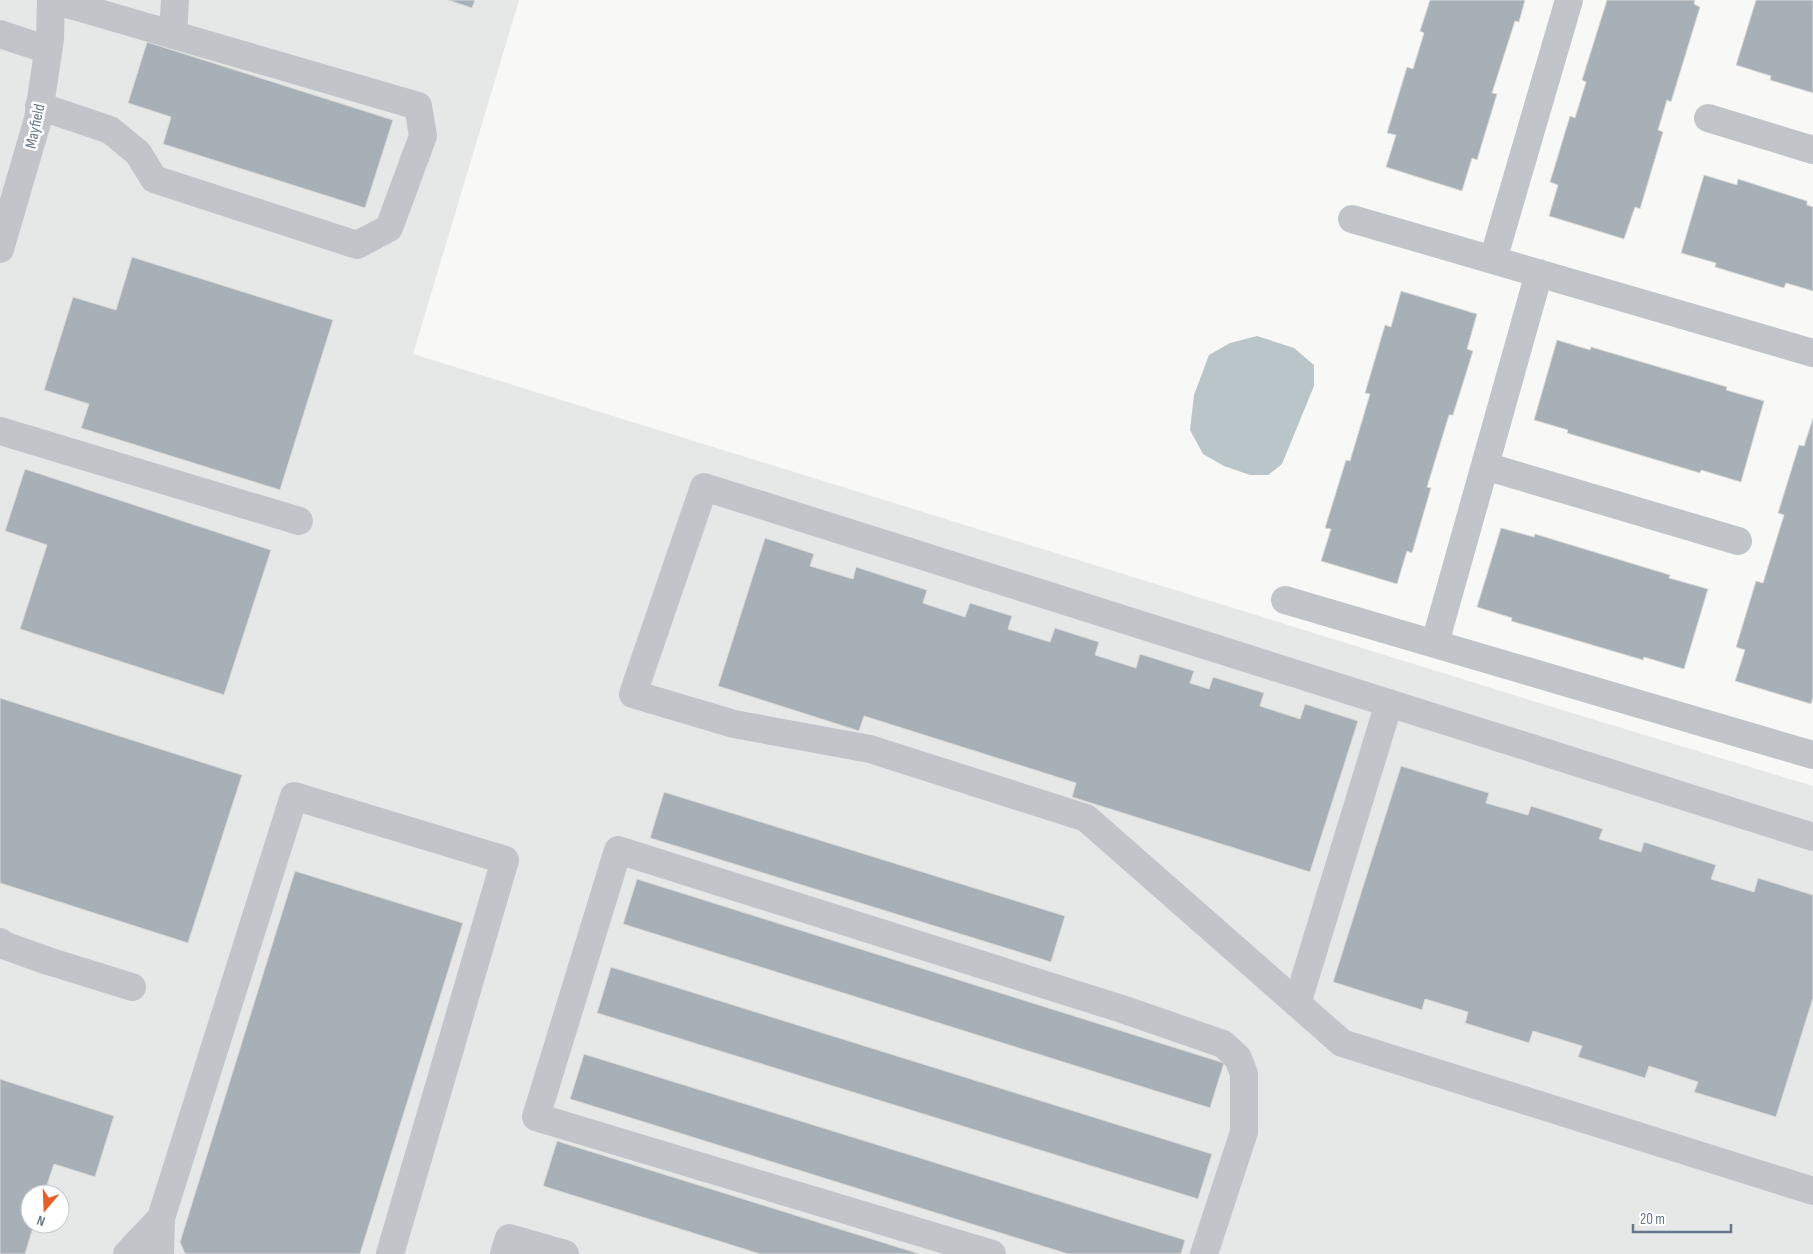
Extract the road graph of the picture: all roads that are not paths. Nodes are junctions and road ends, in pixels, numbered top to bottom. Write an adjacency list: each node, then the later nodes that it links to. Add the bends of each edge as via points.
1 (53, 0): 5 (street); 6 (street, Mayfield)
2 (175, 0): 5 (street)
3 (1569, 0): 12 (street)
4 (0, 34): 6 (street)
5 (172, 35): 7 (street, via 418,106 423,136 389,228 357,245 154,179 138,152 110,130)
6 (48, 50): 7 (street, Mayfield)
7 (39, 106): 11 (street, Mayfield, via 30,150)
8 (1708, 118): 9 (street)
9 (1813, 150)
10 (1352, 219): 12 (street)
11 (0, 250)
12 (1493, 260): 13 (street)
13 (1539, 273): 14 (street); 16 (street)
14 (1813, 353)
15 (0, 431): 17 (street)
16 (1485, 466): 18 (street); 20 (street)
17 (299, 521)
18 (1738, 541)
19 (1285, 600): 20 (street)
20 (1435, 643): 22 (street)
21 (1389, 703): 23 (street); 26 (street); 26 (street, via 704,486 634,694 734,724 870,749 1086,818)
22 (1813, 755)
23 (1813, 837)
24 (0, 942): 25 (street)
25 (132, 987)
26 (1297, 1004): 27 (street, via 1342,1043)
27 (1813, 1191)
28 (161, 1218): 29 (street); 30 (street); 31 (street, via 294,796 505,860)
29 (127, 1254)
30 (160, 1254)
31 (390, 1254)
32 (504, 1254): 33 (street, via 509,1238)
33 (565, 1254)
34 (992, 1254): 35 (street, via 536,1117 618,850 1223,1044 1238,1058 1244,1074 1244,1132)
35 (1204, 1254)

